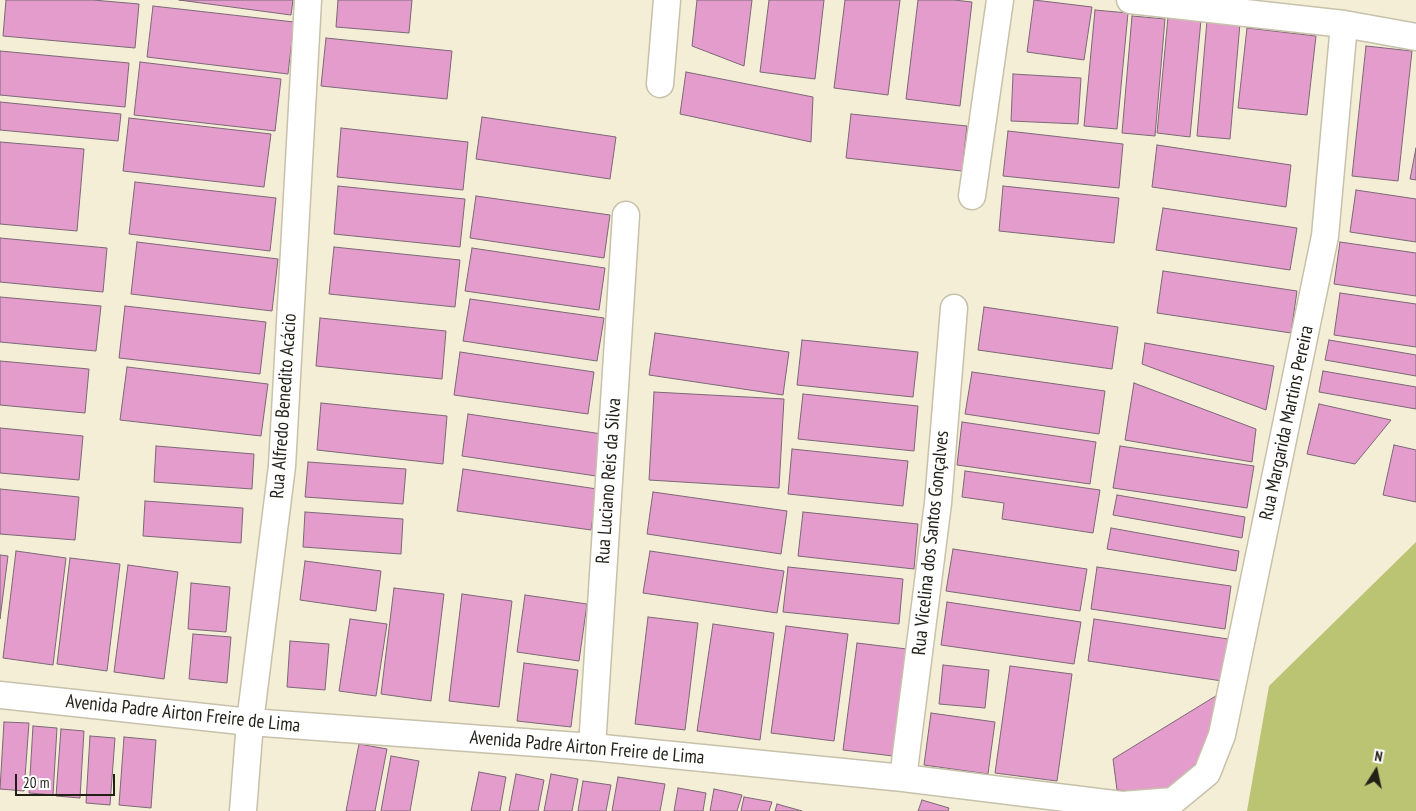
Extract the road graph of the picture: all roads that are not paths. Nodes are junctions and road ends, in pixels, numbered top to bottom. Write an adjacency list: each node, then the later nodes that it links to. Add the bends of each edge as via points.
1 (308, 0): 12 (street, Rua Alfredo Benedito Acácio, via 282,466)
2 (667, 0): 7 (street)
3 (1000, 0): 8 (street)
4 (1130, 0): 5 (street)
5 (1344, 24): 6 (street); 15 (street, Rua Margarida Martins Pereira, via 1325,236 1222,735 1207,773)
6 (1416, 37)
7 (660, 84)
8 (972, 196)
9 (626, 215): 13 (street, Rua Luciano Reis da Silva)
10 (954, 308): 14 (street, Rua Vicelina dos Santos Gonçalves, via 938,503)
11 (0, 695): 12 (street, Avenida Padre Airton Freire de Lima)
12 (250, 722): 13 (street, Avenida Padre Airton Freire de Lima); 16 (street, Rua Alfredo Benedito Acácio)
13 (592, 747): 14 (street, Avenida Padre Airton Freire de Lima)
14 (903, 778): 15 (street, Avenida Padre Airton Freire de Lima, via 1122,805)
15 (1173, 800)
16 (243, 811)

